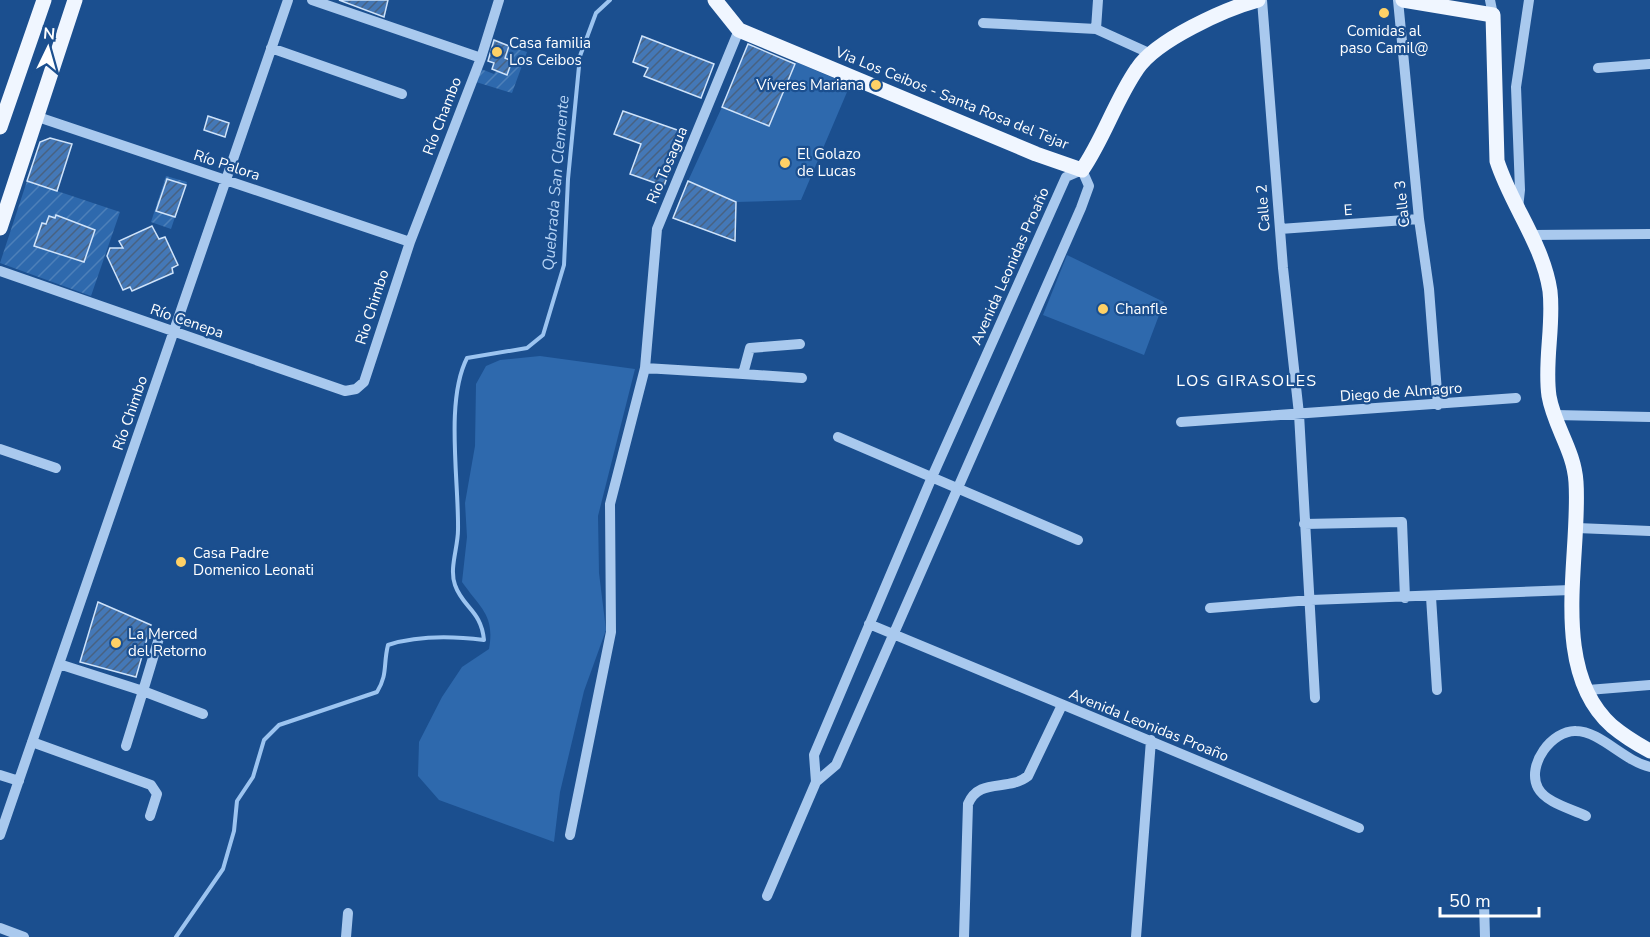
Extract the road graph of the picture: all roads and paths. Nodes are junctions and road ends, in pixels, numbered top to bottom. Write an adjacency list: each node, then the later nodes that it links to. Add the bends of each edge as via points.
1 (44, 0): 22 (main road)
2 (75, 0): 23 (main road)
3 (288, 0): 16 (street, Río Chimbo)
4 (312, 0): 18 (street)
5 (499, 0): 18 (street, Río Chambo)
6 (715, 0): 15 (main road, Via Los Ceibos - Santa Rosa del Tejar)
7 (1098, 0): 14 (street)
8 (1260, 0): 17 (main road, via 1225,10); 30 (street, Calle 2)
9 (1398, 0): 28 (street, Calle 3)
10 (1403, 0): 12 (main road)
11 (1528, 0): 27 (street, via 1516,87)
12 (1491, 8): 27 (main road, via 1497,161)
13 (983, 23): 14 (street)
14 (1096, 29): 17 (street)
15 (739, 30): 25 (main road, Via Los Ceibos - Santa Rosa del Tejar); 37 (street, Rio Tosagua, via 657,229)
16 (271, 48): 21 (street); 26 (street, Río Chimbo)
17 (1149, 53): 25 (main road)
18 (481, 58): 33 (street, Río Chambo)
19 (1650, 64): 20 (street)
20 (1598, 68)
21 (402, 94)
22 (3, 106): 24 (main road)
23 (35, 116): 26 (street, Río Palora); 29 (main road)
24 (0, 127)
25 (1082, 170): 50 (street, Avenida Leonidas Proaño, via 1066,177); 51 (street, via 1089,186)
26 (225, 180): 33 (street, Río Palora); 35 (street, Río Chimbo)
27 (1518, 208): 32 (main road)
28 (1419, 219): 30 (street, E); 42 (street, Calle 3)
29 (0, 228)
30 (1280, 229): 43 (street, Calle 2)
31 (1650, 234): 32 (street)
32 (1531, 235): 44 (main road, via 1550,291 1549,395)
33 (410, 242): 40 (street, Rio Chimbo)
34 (0, 271): 35 (street, Río Cenepa)
35 (173, 333): 40 (street, Río Cenepa, via 345,391); 64 (street, Río Chimbo)
36 (800, 344): 38 (street, via 750,348)
37 (645, 368): 38 (street); 84 (street, Rio Tosagua, via 610,504 611,633)
38 (743, 374): 39 (street)
39 (802, 378)
40 (364, 382)
41 (1516, 398): 42 (street, Diego de Almagro)
42 (1438, 405): 43 (street, Diego de Almagro)
43 (1299, 414): 46 (street, Diego de Almagro); 52 (street, Calle 2)
44 (1555, 415): 45 (street); 53 (main road, via 1575,464)
45 (1650, 417)
46 (1181, 422)
47 (838, 436): 50 (street)
48 (0, 449): 49 (street)
49 (56, 468)
50 (932, 477): 51 (street); 61 (street, Avenida Leonidas Proaño)
51 (957, 489): 55 (street); 62 (street)
52 (1304, 524): 58 (street, via 1402,522); 59 (street, Calle 2)
53 (1576, 528): 54 (street); 56 (main road)
54 (1650, 531)
55 (1078, 540)
56 (1571, 590): 57 (street); 67 (main road, via 1575,648)
57 (1431, 597): 58 (street); 66 (street)
58 (1405, 598): 59 (street)
59 (1311, 600): 60 (street); 69 (street, Calle 2)
60 (1210, 608)
61 (869, 624): 62 (street, Avenida Leonidas Proaño); 79 (street, via 814,755)
62 (895, 635): 70 (street, Avenida Leonidas Proaño); 79 (street, via 836,765)
63 (159, 638): 68 (street)
64 (59, 664): 68 (street); 73 (street, Río Chimbo)
65 (1650, 685): 67 (street)
66 (1437, 690)
67 (1588, 690): 75 (main road, via 1612,726)
68 (143, 691): 71 (street); 74 (street)
69 (1315, 698)
70 (1062, 705): 72 (street, Avenida Leonidas Proaño); 91 (street, via 1028,776 1020,783 983,787 973,793 968,804)
71 (202, 714)
72 (1151, 740): 82 (street, Avenida Leonidas Proaño); 92 (street)
73 (32, 742): 78 (street, Río Chimbo); 80 (street, via 151,785 157,794)
74 (126, 746)
75 (1650, 751)
76 (1650, 767): 81 (street, via 1621,755 1590,734 1576,731 1553,739 1539,760 1538,788 1547,798)
77 (0, 775): 78 (street)
78 (19, 781): 83 (street, Río Chimbo)
79 (816, 782): 85 (street)
80 (150, 816)
81 (1586, 816)
82 (1359, 828)
83 (0, 835)
84 (570, 835)
85 (767, 896)
86 (1484, 902): 93 (street)
87 (348, 913): 90 (street)
88 (0, 928): 89 (street)
89 (24, 937)
90 (346, 937)
91 (964, 937)
92 (1136, 937)
93 (1485, 937)

